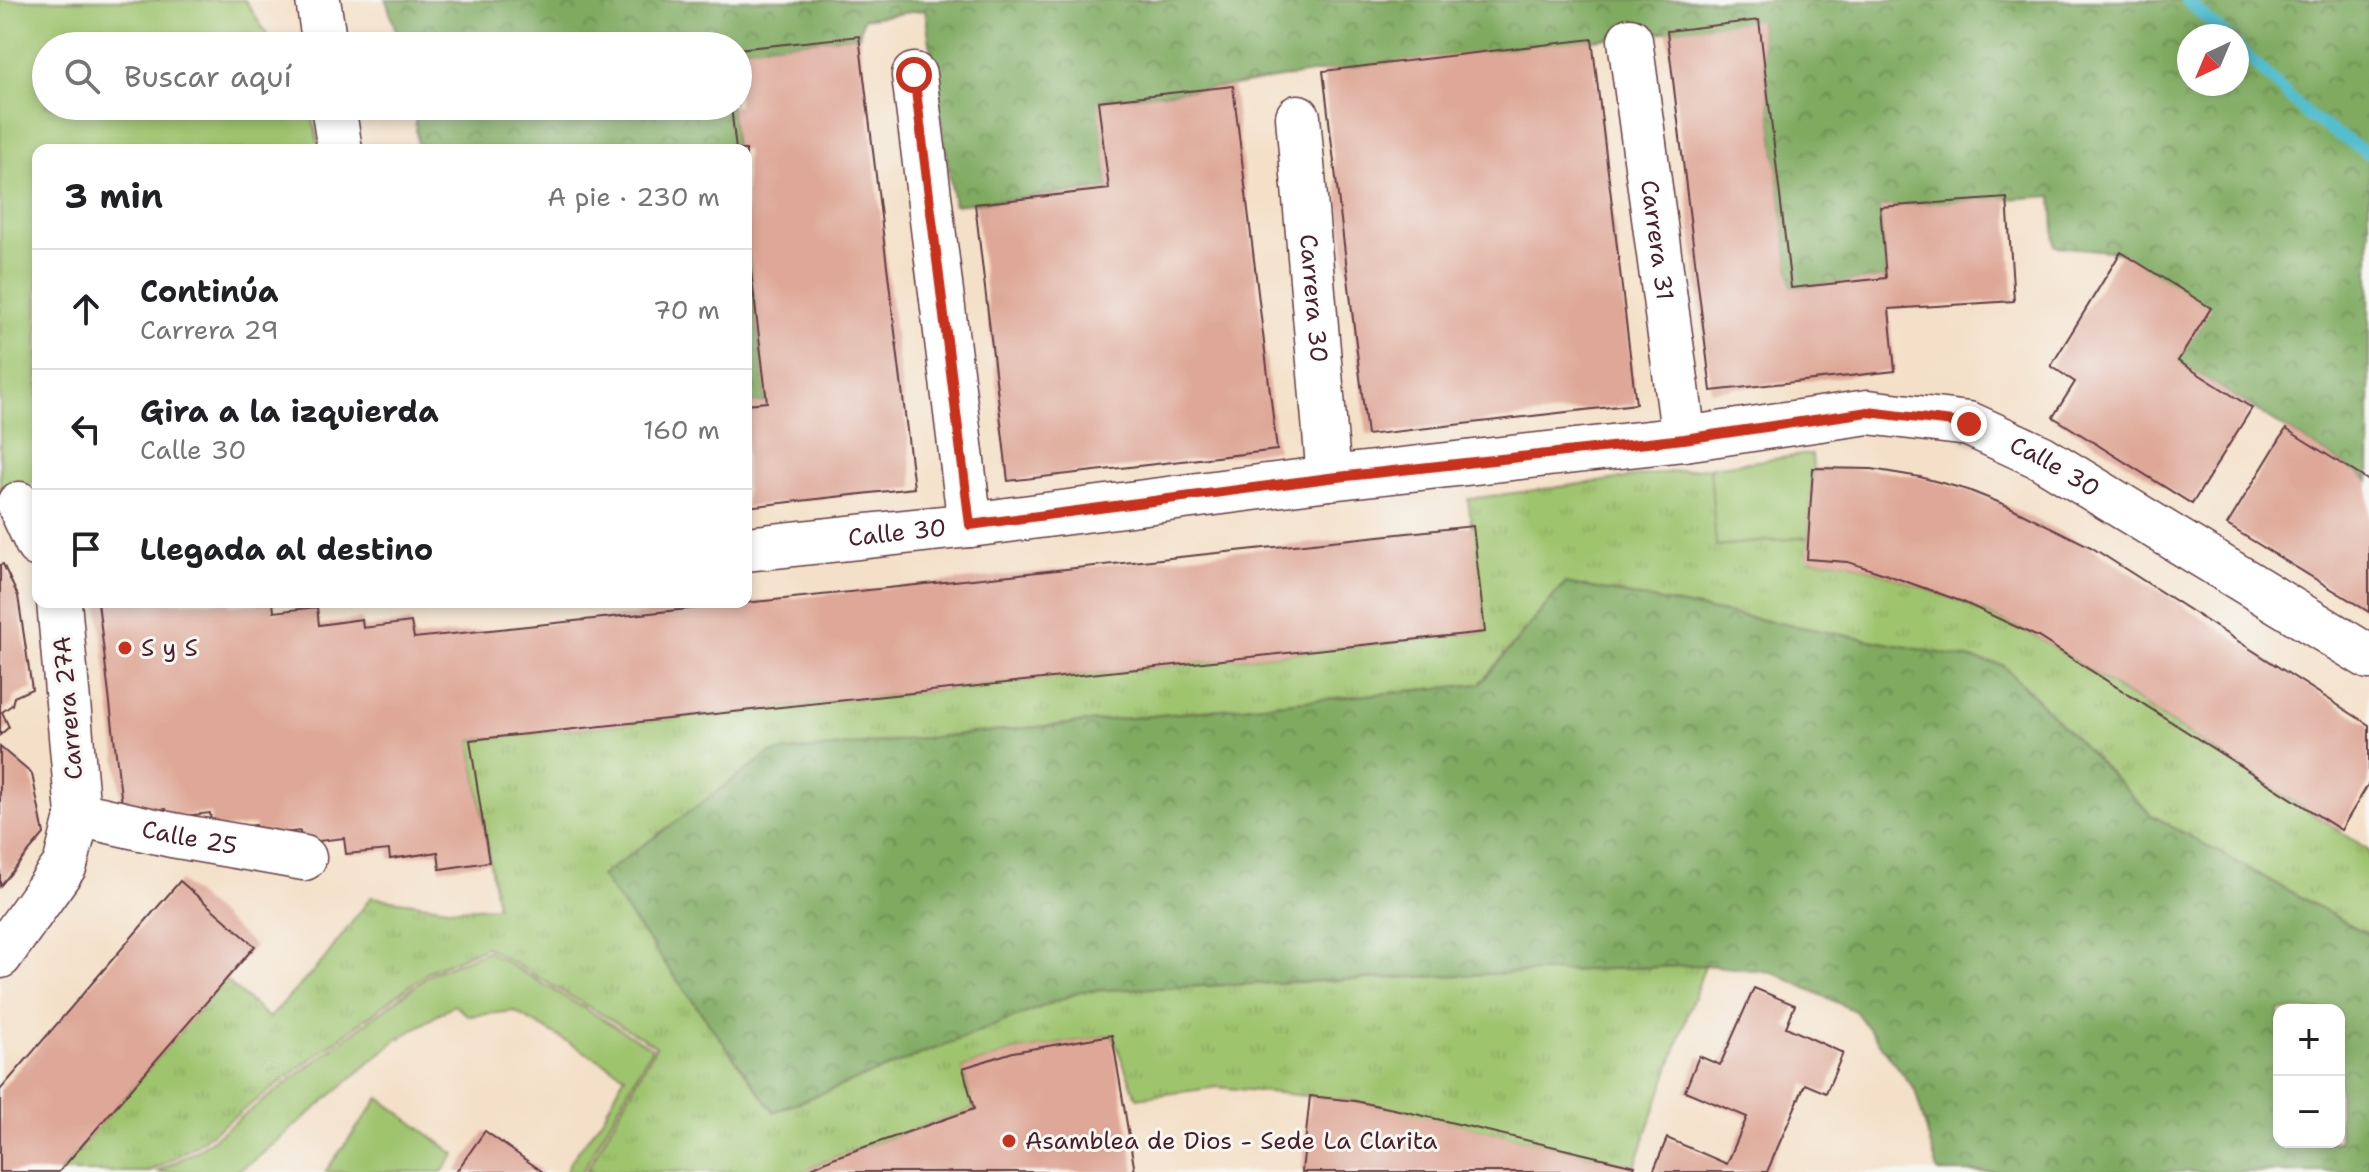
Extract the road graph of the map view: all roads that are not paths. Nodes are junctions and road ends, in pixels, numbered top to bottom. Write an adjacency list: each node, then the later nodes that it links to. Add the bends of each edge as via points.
1 (318, 0): 2 (street)
2 (323, 32)
3 (1630, 40): 8 (street, Carrera 31)
4 (914, 75): 11 (street)
5 (1298, 117): 9 (street, Carrera 30)
6 (335, 120): 7 (street)
7 (339, 144)
8 (1684, 439): 9 (street, Calle 30); 15 (street, Calle 30, via 1868,412 1969,424 2041,457)
9 (1329, 478): 11 (street, Calle 30)
10 (19, 508): 12 (street)
11 (970, 525): 13 (street, Calle 30)
12 (32, 533)
13 (752, 548)
14 (60, 608): 16 (street, Carrera 27A)
15 (2369, 657)
16 (78, 814): 17 (street, Calle 25); 18 (street, Carrera 27A, via 65,865)
17 (304, 858)
18 (0, 956)

